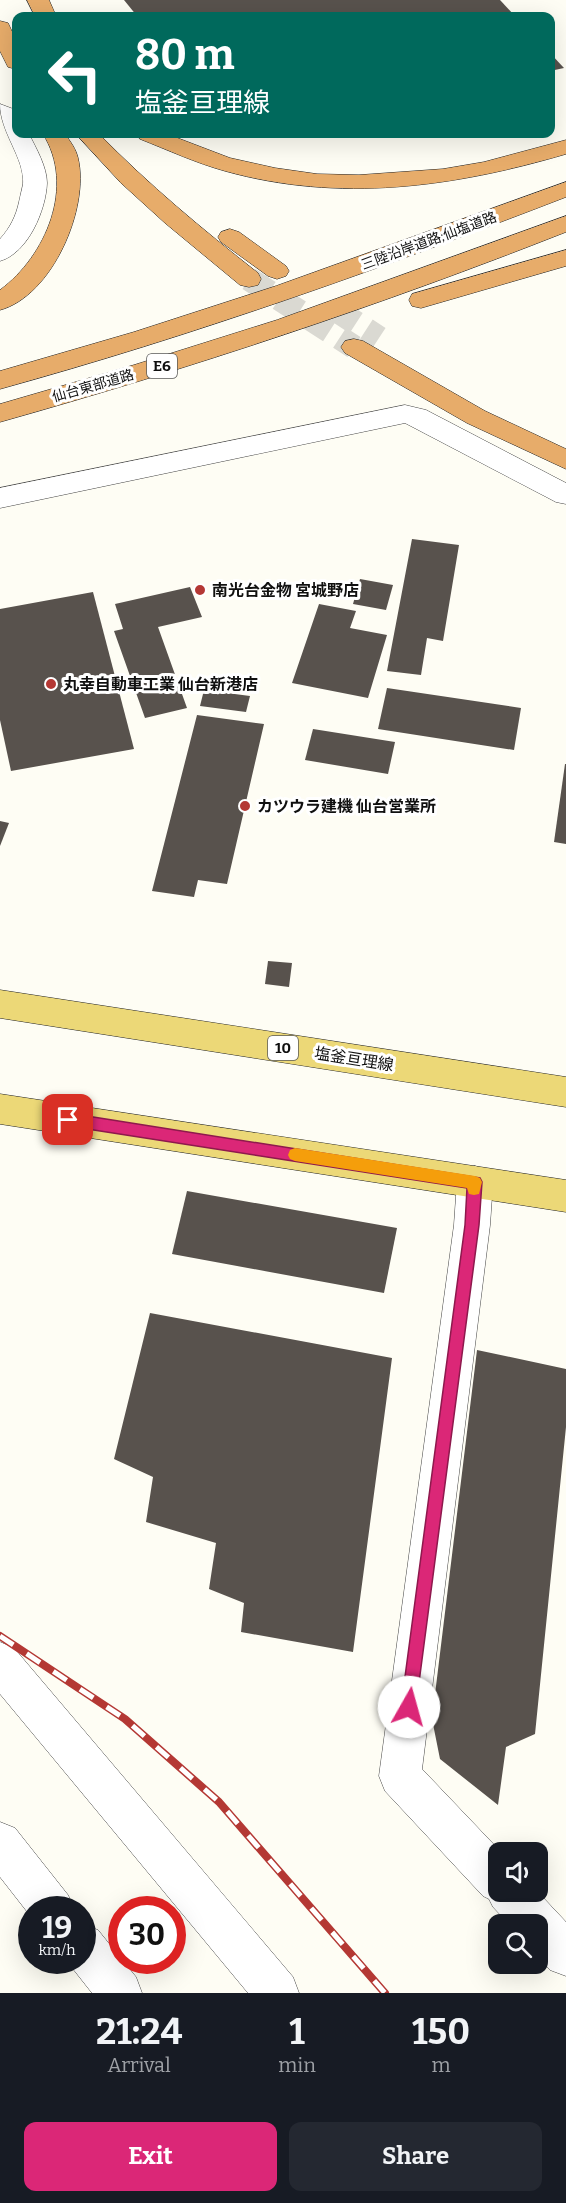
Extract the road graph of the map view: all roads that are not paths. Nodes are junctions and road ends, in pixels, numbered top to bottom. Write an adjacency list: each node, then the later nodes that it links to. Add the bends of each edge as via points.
1 (0, 28): 2 (highway)
2 (12, 54)
3 (0, 111): 4 (street)
4 (12, 121)
5 (20, 138): 13 (street, via 35,182 20,233)
6 (56, 138): 17 (highway, via 66,156 68,181 66,215 57,242 37,268)
7 (91, 138): 15 (highway, via 173,218)
8 (118, 138): 16 (highway, via 189,205)
9 (158, 138): 10 (highway, via 234,166 312,180 369,183 413,181 501,166)
10 (566, 147)
11 (566, 189): 16 (highway, 三陸沿岸道路;仙塩道路 / E6, via 474,225)
12 (566, 223): 18 (highway, 三陸沿岸道路;仙塩道路 / E6)
13 (0, 254)
14 (566, 258): 23 (highway, via 119,395)
15 (249, 279)
16 (283, 281): 21 (highway, 仙台東部道路 / E6, via 93,353)
17 (0, 302)
18 (323, 314): 22 (highway, 仙台東部道路 / E6)
19 (379, 338): 24 (highway)
20 (354, 347): 25 (highway, via 476,417)
21 (0, 380)
22 (0, 413)
23 (0, 418)
24 (566, 438)
25 (566, 460)
26 (566, 495): 27 (street, via 417,416 405,414)
27 (0, 498)
28 (0, 1004): 29 (main road, 塩釜亘理線 / 10)
29 (566, 1092)
30 (0, 1109): 31 (main road)
31 (475, 1182): 32 (main road); 35 (street, via 400,1776)
32 (566, 1196)
33 (0, 1662): 41 (street)
34 (0, 1843): 36 (street)
35 (488, 1870)
36 (42, 1896)
37 (517, 1902): 38 (street)
38 (566, 1954)
39 (96, 1963): 40 (street)
40 (120, 1993)
41 (277, 1993)

